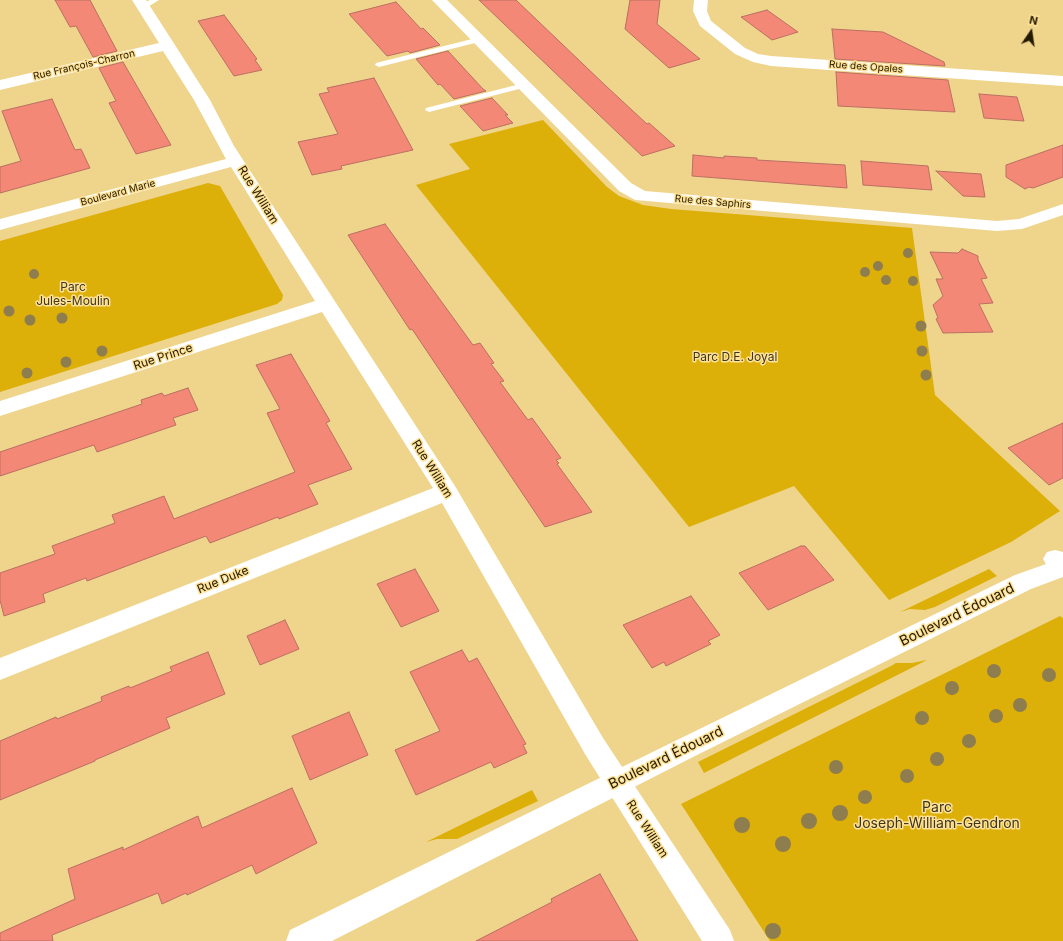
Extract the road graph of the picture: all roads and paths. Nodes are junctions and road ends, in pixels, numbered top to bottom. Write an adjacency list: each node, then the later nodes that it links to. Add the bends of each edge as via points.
1 (439, 0): 4 (street, Rue des Saphirs)
2 (701, 0): 7 (street, Rue des Opales, via 700,11 705,23 740,51 753,57 771,61)
3 (146, 2): 5 (street, Rue William)
4 (480, 39): 6 (lane); 9 (street, Rue des Saphirs)
5 (168, 45): 8 (street, Rue François-Charron); 11 (street, Rue William)
6 (379, 65)
7 (1063, 81)
8 (0, 85)
9 (524, 85): 10 (lane); 12 (street, Rue des Saphirs, via 624,187 642,196 997,226 1022,224)
10 (429, 110)
11 (236, 161): 13 (street, Boulevard Marie); 14 (street, Rue William)
12 (1063, 209)
13 (0, 225)
14 (326, 304): 15 (street, Rue Prince); 16 (street, Rue William)
15 (0, 410)
16 (446, 492): 18 (street, Rue Duke); 19 (street, Rue William)
17 (1061, 561): 19 (street, Boulevard Édouard)
18 (0, 669)
19 (617, 782): 20 (street, Boulevard Édouard); 21 (street, Rue William)
20 (301, 941)
21 (719, 941)

